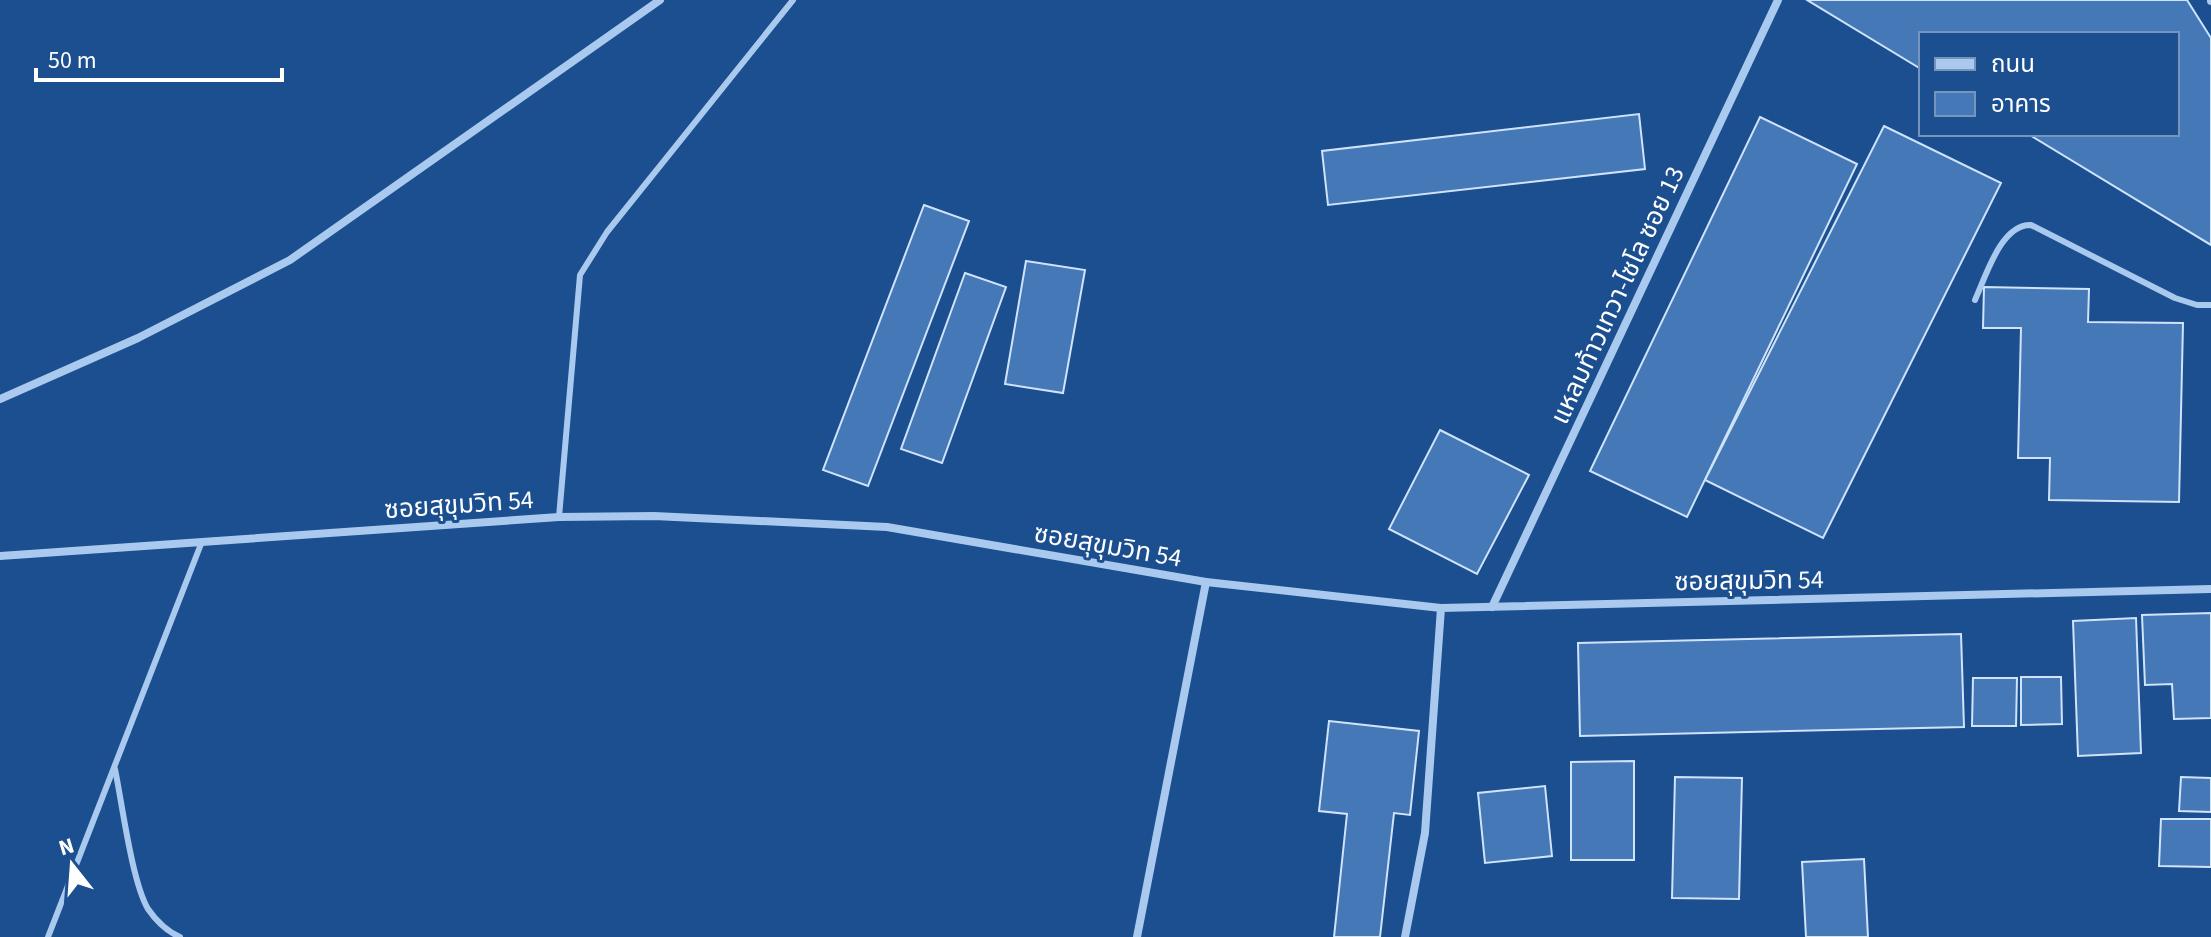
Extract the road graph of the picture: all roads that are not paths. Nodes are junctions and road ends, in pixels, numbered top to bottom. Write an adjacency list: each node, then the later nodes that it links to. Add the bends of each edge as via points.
1 (660, 0): 6 (street, via 290,260 138,338)
2 (793, 0): 7 (lane, via 607,232 580,275)
3 (1778, 0): 12 (street, แหลมท้าวเทวา-ไซโล ซอย 13)
4 (1975, 300): 5 (lane, via 2006,236 2014,228 2031,225 2175,298)
5 (2211, 305)
6 (0, 399)
7 (559, 517): 8 (street, ซอยสุขุมวิท 54); 10 (street, ซอยสุขุมวิท 54, via 887,527)
8 (201, 544): 9 (street, ซอยสุขุมวิท 54); 14 (lane)
9 (0, 556)
10 (1206, 582): 13 (street, ซอยสุขุมวิท 54); 17 (street)
11 (2211, 589): 12 (street, ซอยสุขุมวิท 54)
12 (1492, 607): 13 (street, ซอยสุขุมวิท 54)
13 (1441, 608): 18 (street, via 1425,833)
14 (115, 767): 15 (lane); 16 (lane, via 147,907 167,932)
15 (48, 937)
16 (180, 937)
17 (1137, 937)
18 (1405, 937)

